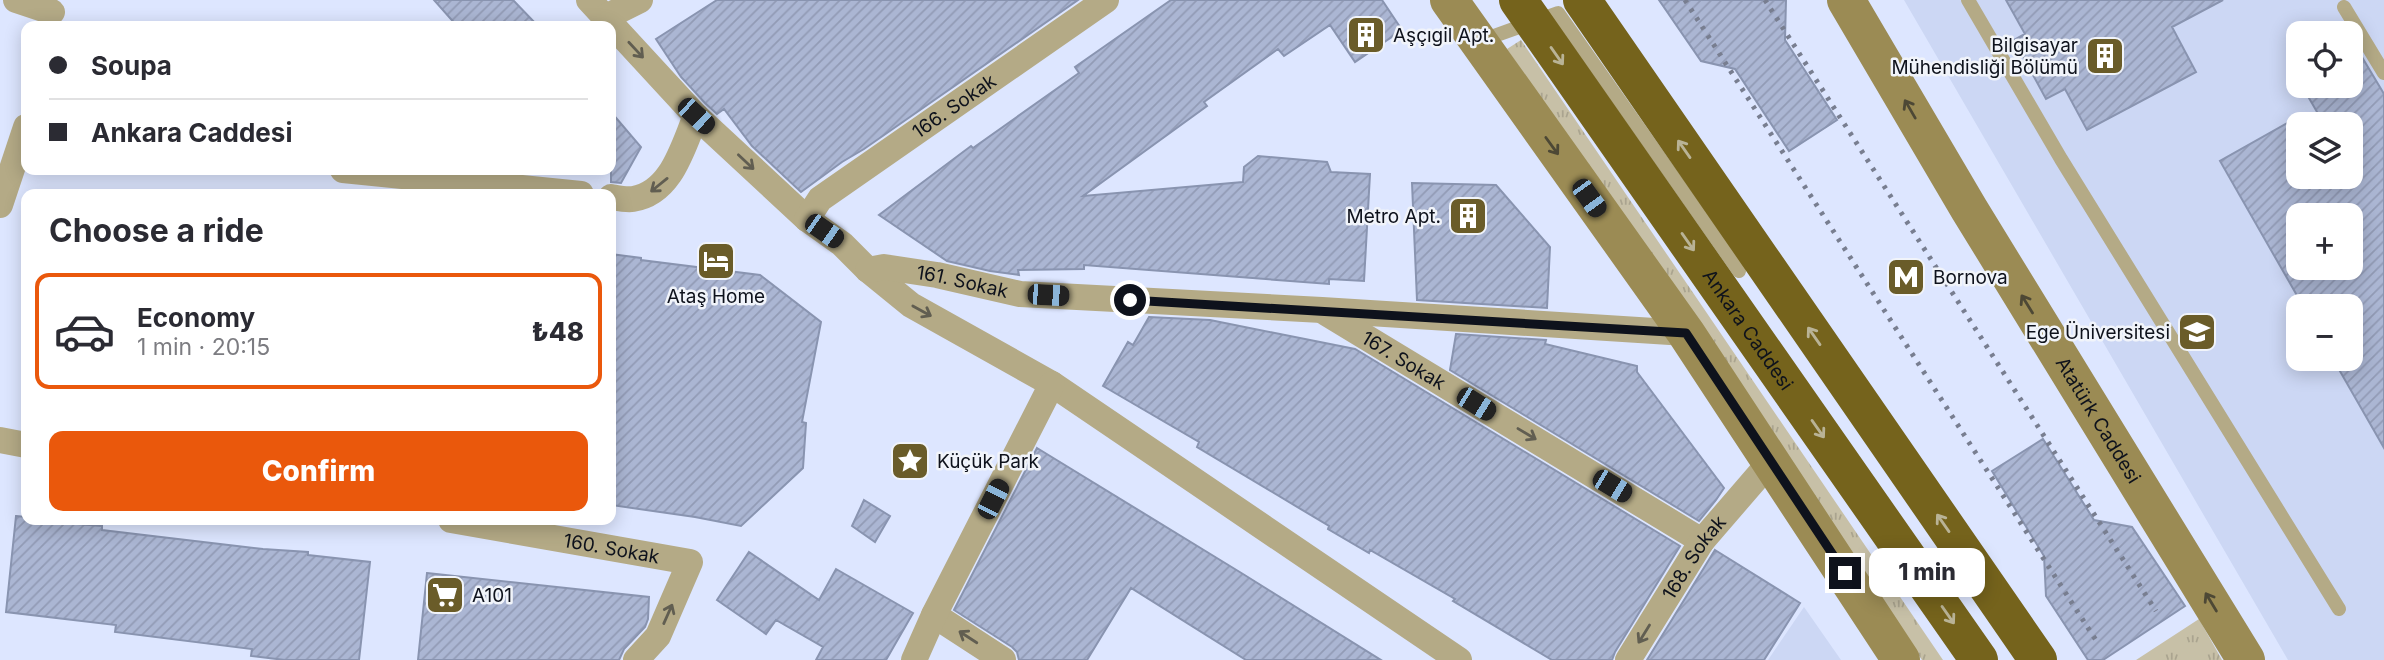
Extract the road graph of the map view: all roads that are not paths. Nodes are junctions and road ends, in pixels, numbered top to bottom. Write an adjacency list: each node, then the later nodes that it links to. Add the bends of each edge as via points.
1 (16, 0): 11 (street)
2 (640, 0): 10 (street)
3 (1107, 0): 21 (street, 166. Sokak, via 820,199)
4 (1518, 0): 40 (highway, Ankara Caddesi, one-way to 40, bridge)
5 (1581, 0): 41 (highway, one-way to 5)
6 (1846, 0): 42 (main road, Atatürk Caddesi, one-way to 6)
7 (1968, 0): 32 (lane)
8 (1458, 3): 13 (main road)
9 (2344, 6): 14 (lane)
10 (598, 9)
11 (52, 13)
12 (616, 29): 15 (street, one-way to 15)
13 (1478, 42): 23 (lane, via 1558,13); 25 (main road, one-way to 25)
14 (2384, 73)
15 (696, 116): 19 (street, one-way to 19, via 668,178 656,190); 21 (street, one-way to 21)
16 (21, 145): 20 (street)
17 (393, 175): 18 (street)
18 (531, 189)
19 (622, 198)
20 (0, 205)
21 (807, 219): 22 (street)
22 (868, 270): 24 (street, 161. Sokak, via 884,267 924,273 1020,294); 26 (street, one-way to 26, via 911,305)
23 (1739, 271)
24 (1322, 310): 25 (street, 161. Sokak); 31 (street, 167. Sokak, one-way to 31)
25 (1686, 333): 29 (main road)
26 (1052, 384): 33 (street); 37 (street)
27 (0, 440): 28 (street)
28 (21, 444)
29 (1771, 461): 31 (street, 168. Sokak); 39 (main road)
30 (480, 525): 34 (street, 160. Sokak, one-way to 30, via 658,636 691,562)
31 (1702, 541): 38 (street, 168. Sokak, one-way to 38)
32 (2339, 609)
33 (934, 615): 35 (street); 36 (street, one-way to 33)
34 (636, 660)
35 (914, 660)
36 (1003, 660)
37 (1459, 660)
38 (1628, 660)
39 (1901, 660)
40 (1979, 660)
41 (2038, 660)
42 (2246, 660)

